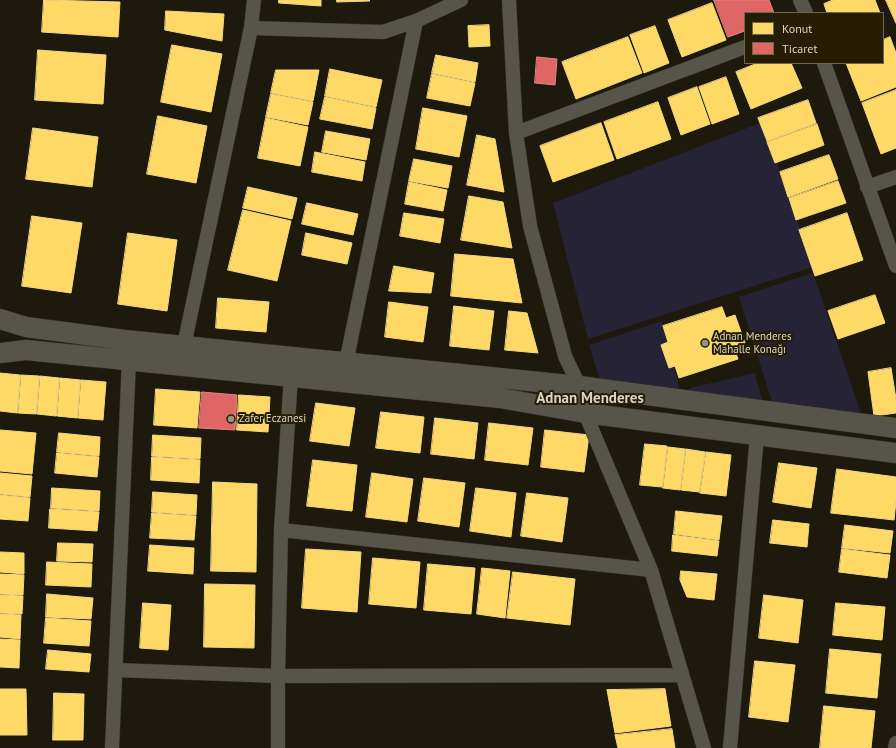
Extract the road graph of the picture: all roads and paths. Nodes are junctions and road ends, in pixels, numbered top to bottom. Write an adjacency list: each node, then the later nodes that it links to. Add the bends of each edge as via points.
1 (254, 0): 7 (street)
2 (462, 0): 6 (street)
3 (508, 0): 10 (street)
4 (800, 0): 5 (street)
5 (806, 12)
6 (416, 21): 7 (street, via 383,32); 19 (street)
7 (251, 28): 17 (street)
8 (744, 47): 10 (street)
9 (824, 64): 12 (street)
10 (516, 133): 21 (street, via 530,226 565,356)
11 (896, 177): 12 (street)
12 (868, 188): 13 (street)
13 (896, 266)
14 (0, 319): 15 (main road, via 26,327)
15 (125, 340): 17 (main road); 18 (street)
16 (0, 353): 18 (main road, via 26,350)
17 (182, 356): 18 (main road); 19 (main road); 20 (main road)
18 (129, 360): 28 (street)
19 (346, 363): 21 (main road)
20 (291, 376): 22 (main road, via 500,398); 26 (street)
21 (579, 386): 22 (street); 23 (main road)
22 (585, 413): 24 (main road); 27 (street)
23 (896, 428)
24 (757, 435): 25 (main road); 35 (street)
25 (896, 453)
26 (281, 530): 27 (street); 30 (street)
27 (651, 570): 29 (street)
28 (116, 670): 30 (street); 32 (street)
29 (682, 675): 30 (street); 34 (street)
30 (278, 676): 33 (street)
31 (896, 743): 36 (street)
32 (112, 748)
33 (278, 748)
34 (704, 748)
35 (730, 748)
36 (896, 748)

